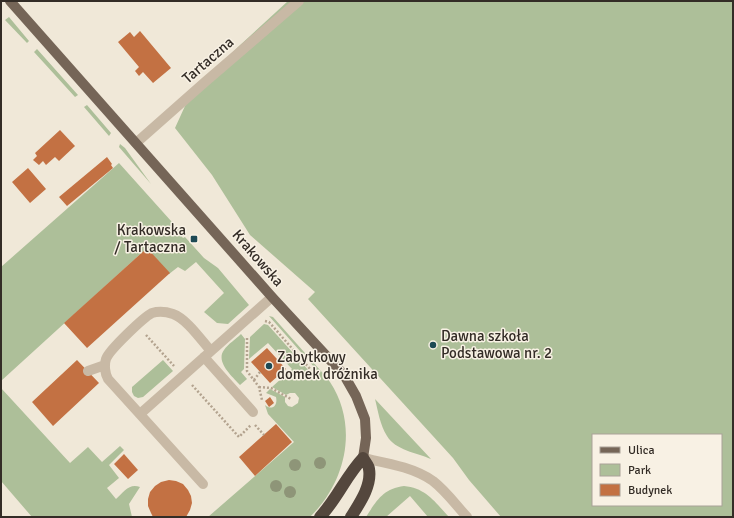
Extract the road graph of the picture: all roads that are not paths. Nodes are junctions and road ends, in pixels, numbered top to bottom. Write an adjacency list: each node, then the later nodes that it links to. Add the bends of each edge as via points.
1 (10, 1): 3 (main road, Krakowska)
2 (299, 1): 3 (street, Tartaczna)
3 (136, 143): 4 (main road, Krakowska)
4 (272, 297): 5 (street); 10 (main road, Krakowska, via 344,375 356,396 365,419)
5 (207, 354): 6 (street, via 180,317 159,312 149,315 113,348); 8 (street); 9 (street)
6 (105, 365): 7 (street); 9 (street, via 108,379)
7 (88, 371)
8 (253, 412)
9 (140, 414): 11 (street)
10 (363, 458): 12 (highway); 13 (highway, via 369,468 369,480 362,500); 14 (street, via 400,467 425,477 438,486)
11 (203, 484)
12 (320, 517)
13 (351, 517)
14 (467, 517)

